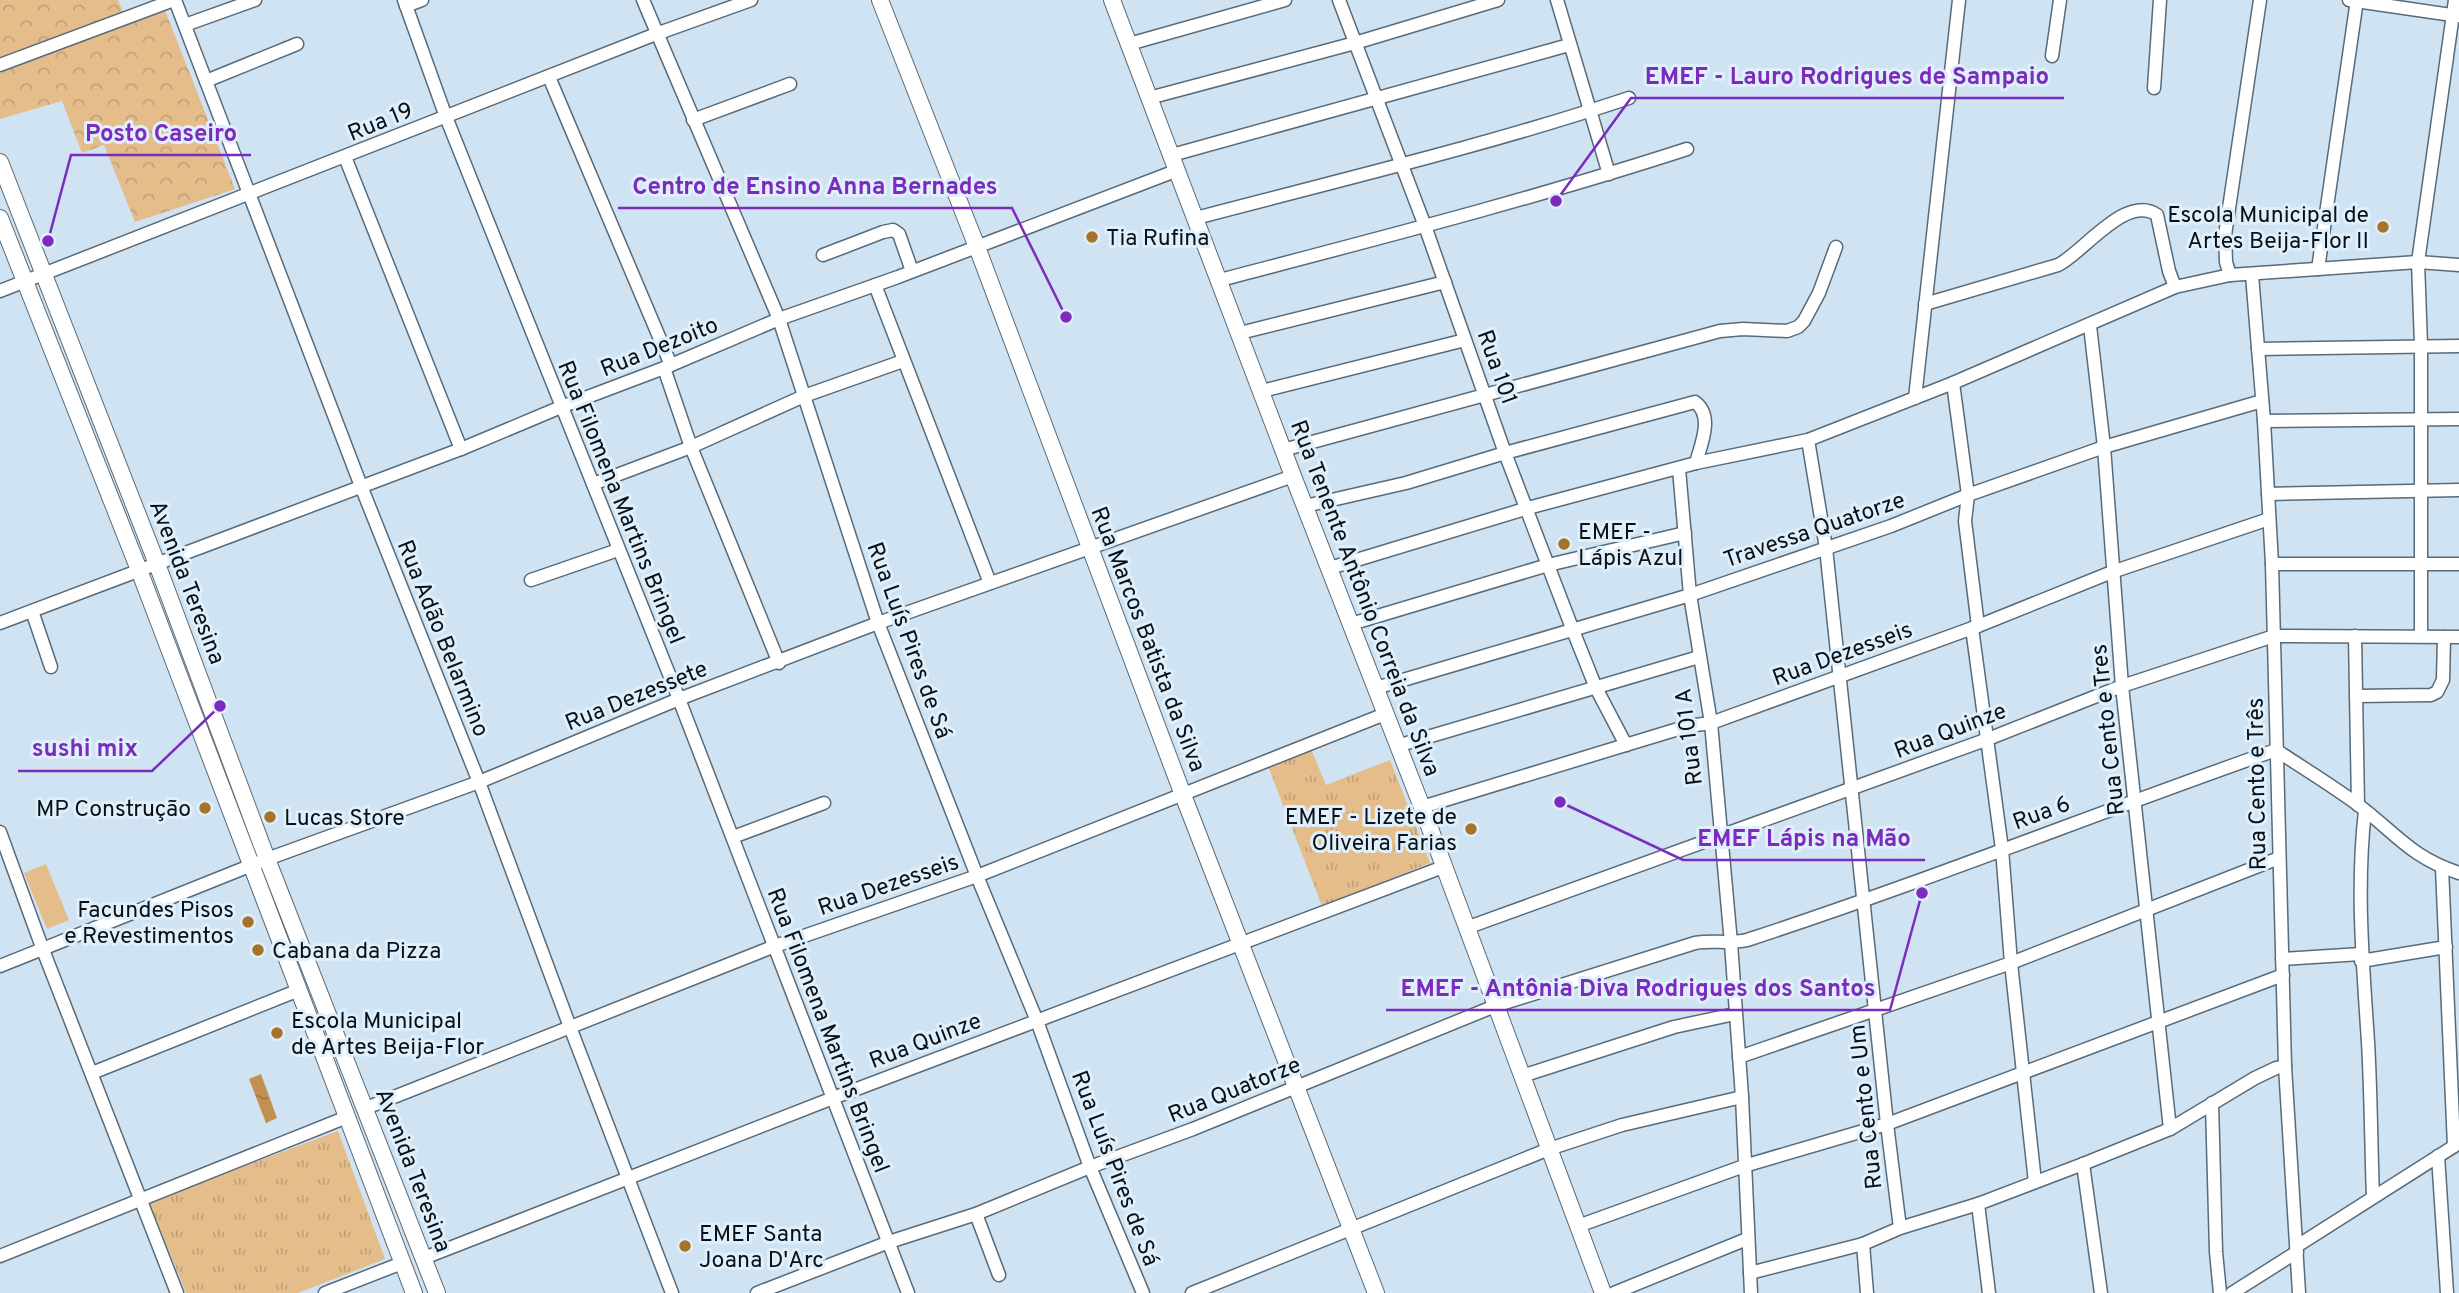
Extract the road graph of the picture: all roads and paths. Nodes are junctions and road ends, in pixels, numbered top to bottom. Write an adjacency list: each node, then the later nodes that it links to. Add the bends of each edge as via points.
1 (174, 0): 20 (street, Rua Adão Belarmino); 27 (street)
2 (256, 0): 20 (street)
3 (422, 0): 18 (street)
4 (643, 0): 21 (street, Rua Luís Pires de Sá)
5 (751, 0): 21 (street, Rua 19)
6 (880, 0): 48 (main road, Rua Marcos Batista da Silva)
7 (1112, 0): 24 (main road, Rua Tenente Antônio Correia da Silva)
8 (1285, 0): 24 (street)
9 (1339, 0): 22 (street, Rua 101)
10 (1498, 0): 22 (street)
11 (1557, 0): 25 (street)
12 (1959, 0): 64 (street)
13 (2060, 0): 26 (street)
14 (2160, 0): 31 (street)
15 (2260, 0): 56 (street, via 2225,235)
16 (2354, 0): 19 (street); 53 (street)
17 (2455, 0): 19 (street)
18 (405, 3): 36 (street, Rua Filomena Martins Bringel)
19 (2456, 15): 51 (street)
20 (185, 25): 29 (street, Rua Adão Belarmino)
21 (656, 34): 28 (street, Rua 19); 37 (street, Rua Luís Pires de Sá)
22 (1355, 43): 32 (street); 33 (street, Rua 101)
23 (297, 44): 29 (street)
24 (1129, 44): 32 (main road, Rua Tenente Antônio Correia da Silva)
25 (1569, 45): 33 (street, Rua Dezoito); 35 (street)
26 (2052, 56)
27 (0, 65)
28 (549, 77): 36 (street, Rua 19); 73 (street)
29 (206, 81): 44 (street, Rua Adão Belarmino)
30 (790, 84): 37 (street)
31 (2154, 88)
32 (1149, 98): 41 (main road, Rua Tenente Antônio Correia da Silva)
33 (1375, 98): 41 (street, Rua Dezoito); 42 (street, Rua 101)
34 (1629, 98): 35 (street)
35 (1590, 111): 42 (street); 43 (street)
36 (446, 117): 39 (street, Rua 19); 80 (street, Rua Filomena Martins Bringel)
37 (693, 120): 65 (street, Rua Luís Pires de Sá)
38 (1687, 149): 43 (street)
39 (345, 157): 44 (street, Rua 19); 87 (street)
40 (0, 162): 55 (main road, Avenida Teresina)
41 (1175, 163): 45 (main road, Rua Tenente Antônio Correia da Silva); 48 (street, Rua Dezoito)
42 (1402, 163): 45 (street); 47 (street, Rua 101)
43 (1609, 174): 47 (street)
44 (247, 193): 55 (street, Rua 19); 94 (street, Rua Adão Belarmino)
45 (1196, 218): 58 (main road, Rua Tenente Antônio Correia da Silva)
46 (0, 219): 59 (main road, Avenida Teresina)
47 (1425, 226): 58 (street); 60 (street, Rua 101)
48 (977, 247): 54 (street, Rua Dezoito); 103 (main road, Rua Marcos Batista da Silva)
49 (1836, 247): 76 (street, via 1819,293 1797,327 1774,332 1720,331)
50 (822, 255): 54 (street, via 893,230 899,234)
51 (2418, 262): 52 (street); 53 (street); 69 (street)
52 (2459, 265)
53 (2318, 269): 57 (street)
54 (912, 271): 61 (street, Rua Dezoito)
55 (43, 274): 59 (street, Rua 19); 106 (main road, Avenida Teresina)
56 (2230, 275): 57 (street); 62 (street)
57 (2252, 275): 71 (street, Rua Cento e Três)
58 (1220, 280): 67 (main road, Rua Tenente Antônio Correia da Silva)
59 (24, 282): 63 (street, Rua 19); 112 (main road, Avenida Teresina)
60 (1445, 282): 67 (street); 68 (street, Rua 101)
61 (875, 285): 65 (street, Rua Dezoito); 72 (street)
62 (2175, 287): 64 (street, via 2157,215 2140,209 2124,215 2058,265); 66 (street)
63 (0, 291)
64 (1925, 304): 78 (street)
65 (779, 319): 73 (street, Rua Dezoito); 77 (street, Rua Luís Pires de Sá)
66 (2090, 326): 74 (street); 86 (street, Rua Cento e Tres)
67 (1240, 333): 75 (main road, Rua Tenente Antônio Correia da Silva)
68 (1465, 340): 75 (street); 76 (street, Rua 101)
69 (2421, 345): 70 (street); 71 (street); 82 (street)
70 (2459, 346)
71 (2258, 349): 79 (street, Rua Cento e Três)
72 (903, 361): 77 (street); 115 (street)
73 (667, 367): 80 (street, Rua Dezoito); 85 (street)
74 (1953, 383): 78 (street); 98 (street)
75 (1262, 391): 88 (main road, Rua Tenente Antônio Correia da Silva)
76 (1487, 395): 88 (street); 89 (street, Rua 101)
77 (804, 396): 85 (street); 119 (street, Rua Luís Pires de Sá)
78 (1915, 398): 84 (street)
79 (2262, 401): 83 (street, Rua Cento e Três); 86 (street, Travessa Quatorze)
80 (561, 407): 87 (street, Rua Dezoito); 93 (street, Rua Filomena Martins Bringel)
81 (2459, 419): 82 (street)
82 (2420, 420): 83 (street); 95 (street)
83 (2264, 421): 97 (street, Rua Cento e Três)
84 (1808, 440): 90 (street); 104 (street, Rua Cento e Um)
85 (691, 447): 93 (street); 129 (street)
86 (2105, 447): 98 (street, Travessa Quatorze); 113 (street, Rua Cento e Tres)
87 (461, 449): 94 (street, Rua Dezoito)
88 (1283, 450): 92 (main road, Rua Tenente Antônio Correia da Silva)
89 (1506, 453): 90 (street, via 1695,402 1702,407 1706,422); 99 (street, via 1406,483); 100 (street, Rua 101)
90 (1696, 463): 91 (street)
91 (1679, 469): 100 (street); 102 (street, Rua 101 A)
92 (1293, 476): 99 (main road, Rua Tenente Antônio Correia da Silva); 103 (street, Rua Dezessete)
93 (593, 484): 105 (street, Rua Filomena Martins Bringel)
94 (361, 486): 106 (street, Rua Dezoito); 145 (street, Rua Adão Belarmino)
95 (2422, 490): 96 (street); 97 (street); 108 (street)
96 (2459, 490)
97 (2268, 494): 101 (street, Rua Cento e Três)
98 (1968, 495): 104 (street, Travessa Quatorze); 121 (street, via 1965,522)
99 (1305, 506): 111 (main road, Rua Tenente Antônio Correia da Silva)
100 (1528, 508): 110 (street, Rua 101); 111 (street)
101 (2269, 519): 107 (street, Rua Cento e Três); 113 (street, Rua Dezesseis)
102 (1685, 533): 110 (street); 116 (street, Rua 101 A)
103 (1090, 547): 115 (street, Rua Dezessete); 147 (main road, Rua Marcos Batista da Silva)
104 (1826, 548): 116 (street, Travessa Quatorze); 131 (street, Rua Cento e Um)
105 (618, 550): 114 (street); 136 (street, Rua Filomena Martins Bringel)
106 (157, 564): 112 (street, Rua Dezoito); 143 (main road, Avenida Teresina)
107 (2272, 564): 108 (street); 123 (street, Rua Cento e Três)
108 (2423, 564): 109 (street); 125 (street)
109 (2459, 564)
110 (1548, 565): 120 (street); 122 (street, Rua 101)
111 (1330, 568): 120 (main road, Rua Tenente Antônio Correia da Silva)
112 (139, 570): 117 (street, Rua Dezoito); 144 (main road, Avenida Teresina)
113 (2112, 572): 121 (street, Rua Dezesseis); 132 (street, Rua Cento e Tres)
114 (531, 580)
115 (989, 583): 119 (street, Rua Dezessete)
116 (1690, 595): 122 (street, Travessa Quatorze); 128 (street, Rua 101 A)
117 (32, 611): 118 (street, Rua Dezoito); 130 (street)
118 (0, 623)
119 (878, 623): 129 (street, Rua Dezessete); 164 (street, Rua Luís Pires de Sá)
120 (1351, 624): 133 (main road, Rua Tenente Antônio Correia da Silva)
121 (1975, 627): 131 (street, Rua Dezesseis); 139 (street)
122 (1572, 628): 133 (street, Travessa Quatorze); 134 (street, Rua 101)
123 (2274, 636): 124 (street, Rua Quinze); 132 (street, Rua Quinze); 142 (street, Rua Cento e Três)
124 (2355, 636): 125 (street, Rua Quinze); 135 (street)
125 (2421, 636): 126 (street, Rua Quinze)
126 (2444, 637): 127 (street, Rua Quinze); 135 (street, via 2443,680 2438,692)
127 (2459, 637)
128 (1699, 657): 134 (street); 138 (street, Rua 101 A)
129 (779, 663): 136 (street, Rua Dezessete)
130 (51, 667)
131 (1841, 676): 138 (street, Rua Dezesseis); 146 (street, Rua Cento e Um)
132 (2122, 686): 139 (street, Rua Quinze); 148 (street, Rua Cento e Tres)
133 (1376, 688): 137 (main road, Rua Tenente Antônio Correia da Silva)
134 (1596, 688): 140 (street, Rua 101); 141 (street)
135 (2356, 696): 151 (street)
136 (679, 699): 145 (street, Rua Dezessete); 155 (street, Rua Filomena Martins Bringel)
137 (1385, 714): 141 (main road, Rua Tenente Antônio Correia da Silva); 147 (street, Rua Dezesseis)
138 (1711, 723): 140 (street, Rua Dezesseis); 156 (street, Rua 101 A)
139 (1988, 739): 146 (street, Rua Quinze); 157 (street)
140 (1626, 745): 150 (street, Rua Dezesseis)
141 (1397, 746): 150 (main road, Rua Tenente Antônio Correia da Silva)
142 (2276, 750): 148 (street, Rua 6); 151 (street); 158 (street, Rua Cento e Três)
143 (235, 771): 144 (main road); 152 (main road, Avenida Teresina)
144 (218, 779): 153 (main road, Avenida Teresina)
145 (479, 782): 159 (street, Rua Dezessete); 184 (street, Rua Adão Belarmino)
146 (1852, 789): 156 (street, Rua Quinze); 165 (street, Rua Cento e Um)
147 (1183, 795): 164 (street, Rua Dezesseis); 169 (main road, Rua Marcos Batista da Silva)
148 (2135, 799): 157 (street, Rua 6); 166 (street, Rua Cento e Tres)
149 (824, 803): 155 (street)
150 (1422, 807): 161 (main road, Rua Tenente Antônio Correia da Silva)
151 (2361, 808): 162 (street, via 2409,849); 173 (street)
152 (251, 813): 153 (main road); 159 (main road, Avenida Teresina)
153 (234, 820): 160 (main road, Avenida Teresina)
154 (0, 832): 172 (street)
155 (733, 837): 170 (street, Rua Filomena Martins Bringel)
156 (1719, 837): 167 (street, Rua Quinze); 168 (street, Rua 101 A)
157 (2002, 849): 165 (street, Rua 6); 175 (street)
158 (2279, 858): 166 (street); 174 (street, Rua Cento e Três)
159 (267, 859): 160 (street, Rua Dezessete); 194 (main road, Avenida Teresina)
160 (252, 866): 172 (street, Rua Dezessete); 178 (main road, Avenida Teresina)
161 (1443, 867): 167 (main road, Rua Tenente Antônio Correia da Silva); 169 (street, Rua Quinze)
162 (2442, 868): 163 (street); 171 (street)
163 (2459, 873)
164 (976, 876): 170 (street, Rua Dezesseis); 183 (street, Rua Luís Pires de Sá)
165 (1865, 902): 168 (street, Rua 6); 180 (street, Rua Cento e Um)
166 (2147, 909): 175 (street); 182 (street, Rua Cento e Tres)
167 (1466, 928): 179 (main road, Rua Tenente Antônio Correia da Silva)
168 (1731, 943): 179 (street, Rua Quatorze, via 1695,943); 181 (street, Rua 101 A)
169 (1241, 944): 183 (street, Rua Quinze); 190 (main road, Rua Marcos Batista da Silva)
170 (775, 946): 184 (street, Rua Dezesseis); 192 (street, Rua Filomena Martins Bringel)
171 (2446, 947): 173 (street); 198 (street)
172 (43, 950): 176 (street, Rua Dezessete); 188 (street)
173 (2361, 958): 174 (street); 206 (street)
174 (2282, 959): 177 (street, Rua Cento e Três)
175 (2011, 963): 180 (street); 187 (street)
176 (0, 966)
177 (2283, 975): 182 (street); 186 (street, Rua Cento e Três)
178 (299, 990): 188 (street); 195 (main road, Avenida Teresina)
179 (1496, 1006): 189 (main road, Rua Tenente Antônio Correia da Silva); 190 (street, Rua Quatorze)
180 (1875, 1010): 185 (street); 196 (street, Rua Cento e Um)
181 (1735, 1014): 185 (street, Rua 101 A); 189 (street, via 1674,1027)
182 (2160, 1020): 187 (street); 197 (street, Rua Cento e Tres)
183 (1037, 1021): 192 (street, Rua Quinze); 203 (street, Rua Luís Pires de Sá)
184 (570, 1027): 194 (street, Rua Dezesseis); 204 (street, Rua Adão Belarmino)
185 (1739, 1057): 191 (street, Rua 101 A)
186 (2285, 1066): 193 (street); 216 (street, Rua Cento e Três)
187 (2023, 1072): 196 (street); 205 (street)
188 (92, 1073): 207 (street)
189 (1522, 1076): 199 (main road, Rua Tenente Antônio Correia da Silva)
190 (1297, 1087): 203 (street, Rua Quatorze); 212 (main road, Rua Marcos Batista da Silva)
191 (1742, 1097): 199 (street, via 1622,1125); 202 (street, Rua 101 A)
192 (833, 1098): 204 (street, Rua Quinze); 214 (street, Rua Filomena Martins Bringel)
193 (2212, 1103): 197 (street); 238 (street)
194 (366, 1108): 218 (main road, Avenida Teresina)
195 (347, 1117): 207 (street); 219 (main road, Avenida Teresina)
196 (1887, 1124): 202 (street); 211 (street, Rua Cento e Um)
197 (2170, 1129): 201 (street)
198 (2457, 1144): 200 (street)
199 (1549, 1149): 210 (main road, Rua Tenente Antônio Correia da Silva); 212 (street)
200 (2438, 1156): 206 (street); 241 (street)
201 (2083, 1164): 205 (street); 237 (street)
202 (1744, 1166): 210 (street); 213 (street, Rua 101 A)
203 (1090, 1167): 209 (street, Rua Quatorze); 229 (street, Rua Luís Pires de Sá)
204 (628, 1178): 218 (street, Rua Quinze); 226 (street, Rua Adão Belarmino)
205 (2035, 1182): 208 (street)
206 (2373, 1197): 216 (street)
207 (141, 1201): 217 (street); 222 (street)
208 (1978, 1204): 211 (street); 236 (street)
209 (976, 1214): 214 (street, Rua Quatorze); 221 (street)
210 (1578, 1226): 232 (main road, Rua Tenente Antônio Correia da Silva)
211 (1900, 1228): 215 (street)
212 (1352, 1230): 230 (street); 231 (main road, Rua Marcos Batista da Silva)
213 (1747, 1239): 220 (street, Rua 101 A); 233 (street)
214 (889, 1242): 227 (street, Rua Quatorze); 228 (street, Rua Filomena Martins Bringel)
215 (1863, 1244): 220 (street); 235 (street)
216 (2297, 1249): 239 (street); 240 (street, Rua Cento e Três)
217 (0, 1256)
218 (424, 1258): 225 (main road, Avenida Teresina)
219 (402, 1263): 223 (street); 224 (main road, Avenida Teresina)
220 (1750, 1273): 234 (street, Rua 101 A)
221 (999, 1275)
222 (177, 1293)
223 (325, 1293)
224 (414, 1293)
225 (438, 1293)
226 (673, 1293)
227 (757, 1293)
228 (908, 1293)
229 (1143, 1293)
230 (1192, 1293)
231 (1376, 1293)
232 (1603, 1293)
233 (1614, 1293)
234 (1751, 1293)
235 (1867, 1293)
236 (1989, 1293)
237 (2101, 1293)
238 (2220, 1293)
239 (2232, 1293)
240 (2299, 1293)
241 (2447, 1293)

